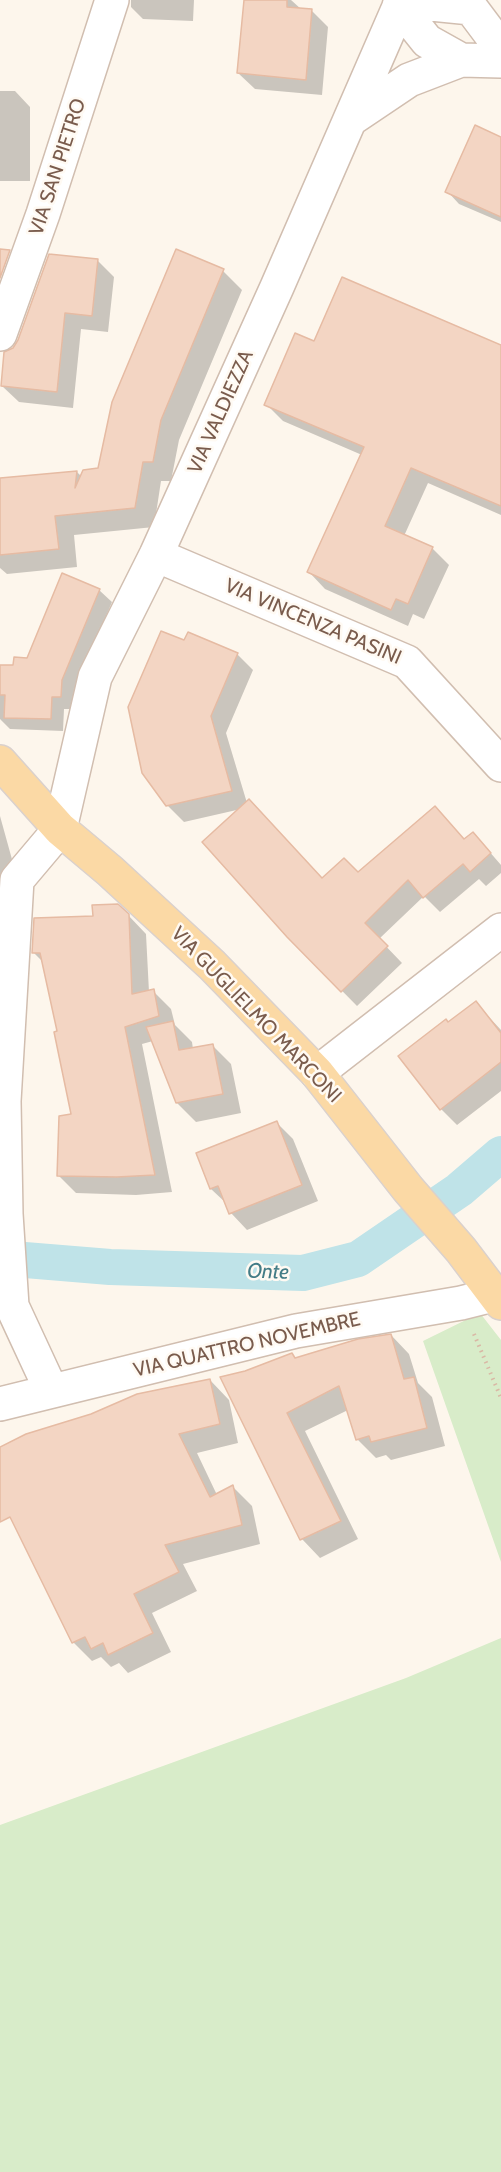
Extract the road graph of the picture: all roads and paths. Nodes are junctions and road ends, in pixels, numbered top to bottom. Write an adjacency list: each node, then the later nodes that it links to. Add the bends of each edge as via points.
1 (112, 0): 8 (street, VIA SAN PIETRO)
2 (400, 3): 3 (street); 5 (street, via 428,41); 7 (street, VIA VALDIEZZA)
3 (470, 4): 4 (street)
4 (501, 48)
5 (461, 60): 6 (street); 7 (street, via 409,80)
6 (501, 61)
7 (351, 119): 9 (street, VIA VALDIEZZA)
8 (0, 334)
9 (156, 555): 11 (street, VIA VINCENZA PASINI, via 407,662); 12 (street, VIA VALDIEZZA, via 95,677)
10 (0, 762): 12 (main road, VIA GUGLIELMO MARCONI)
11 (501, 765)
12 (60, 830): 14 (main road, VIA GUGLIELMO MARCONI, via 212,965); 17 (street, via 17,880 4,1101 12,1306)
13 (501, 930): 14 (street)
14 (317, 1073): 15 (main road, VIA GUGLIELMO MARCONI)
15 (499, 1297): 16 (street, VIA QUATTRO NOVEMBRE)
16 (461, 1304): 17 (street, VIA QUATTRO NOVEMBRE, via 296,1331); 18 (path)
17 (51, 1390): 19 (street, VIA QUATTRO NOVEMBRE)
18 (501, 1398)
19 (0, 1404)

